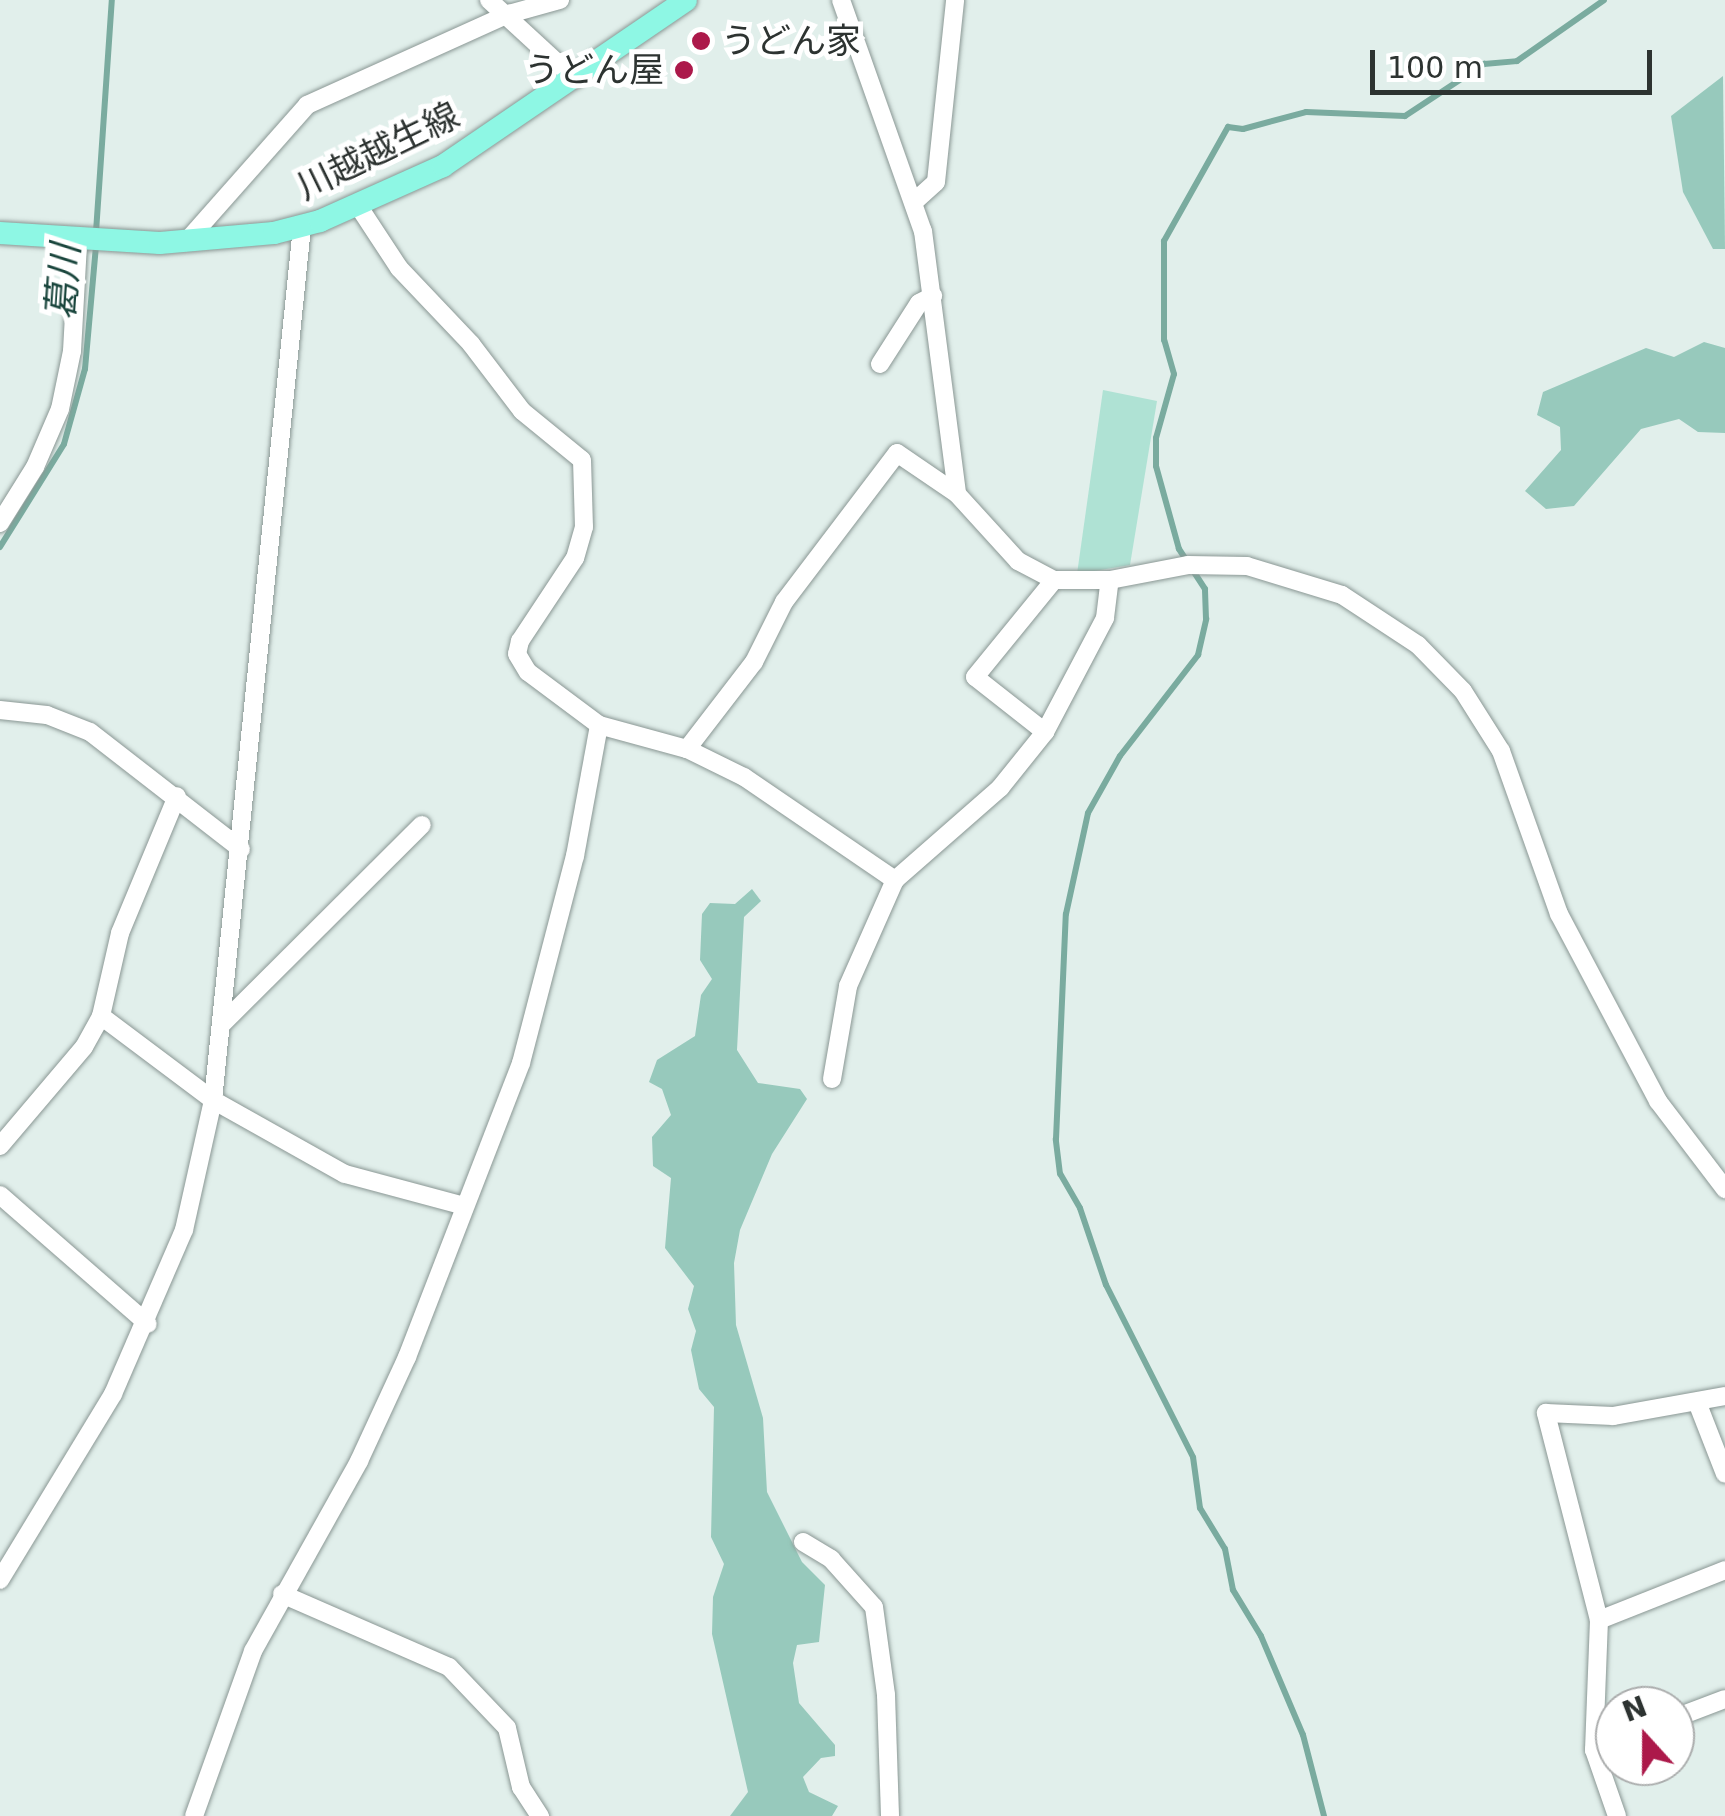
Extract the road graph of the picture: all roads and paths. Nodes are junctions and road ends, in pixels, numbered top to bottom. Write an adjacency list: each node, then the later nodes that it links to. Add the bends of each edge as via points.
1 (489, 0): 6 (street)
2 (560, 0): 6 (street)
3 (686, 0): 7 (main road, 川越越生線)
4 (841, 0): 8 (street, via 876,111)
5 (955, 0): 8 (street, via 936,182)
6 (509, 14): 7 (street); 13 (street, via 307,105)
7 (575, 79): 9 (main road, 川越越生線, via 443,166)
8 (915, 201): 14 (street)
9 (359, 207): 10 (main road, 川越越生線); 21 (street, via 399,268 471,344 522,411 582,460 588,498 575,558 517,654 528,672)
10 (302, 227): 13 (main road, 川越越生線); 26 (street)
11 (0, 233): 12 (main road, 川越越生線)
12 (88, 242): 13 (main road, 川越越生線); 17 (street, via 60,409)
13 (186, 242)
14 (933, 296): 15 (street, via 919,302); 16 (street)
15 (880, 364)
16 (958, 494): 18 (street, via 1018,561); 23 (street, via 897,452 784,602 754,662)
17 (0, 523)
18 (1054, 580): 19 (street); 22 (street, via 975,676)
19 (1110, 580): 22 (street, via 1105,618); 33 (street, via 1188,565 1267,570 1342,595 1418,645 1463,691 1501,751 1559,914 1658,1100)
20 (0, 710): 24 (street, via 48,715 90,732)
21 (599, 725): 23 (street); 35 (street, via 575,856 521,1063)
22 (1045, 732): 27 (street, via 1000,788)
23 (687, 749): 27 (street, via 744,777)
24 (177, 796): 26 (street); 28 (street, via 120,933)
25 (422, 825): 29 (street)
26 (241, 849): 29 (street)
27 (895, 880): 30 (street, via 848,986)
28 (101, 1016): 31 (street); 32 (street, via 84,1048)
29 (222, 1024): 31 (street)
30 (832, 1080)
31 (213, 1100): 35 (street, via 345,1174); 36 (street, via 184,1230)
32 (0, 1146)
33 (1725, 1189)
34 (0, 1195): 36 (street)
35 (461, 1204): 43 (street, via 407,1357 359,1461)
36 (148, 1324): 42 (street)
37 (1725, 1396): 38 (street)
38 (1697, 1402): 39 (street); 44 (street, via 1613,1416 1546,1414)
39 (1725, 1474)
40 (803, 1542): 50 (street, via 831,1559 874,1607 886,1695)
41 (1725, 1570): 44 (street)
42 (0, 1580)
43 (282, 1594): 48 (street, via 253,1651); 49 (street, via 449,1667 507,1728 521,1787)
44 (1599, 1620): 47 (street)
45 (1725, 1699): 46 (street)
46 (1695, 1710)
47 (1594, 1750): 51 (street)
48 (194, 1816)
49 (540, 1816)
50 (890, 1816)
51 (1617, 1816)

